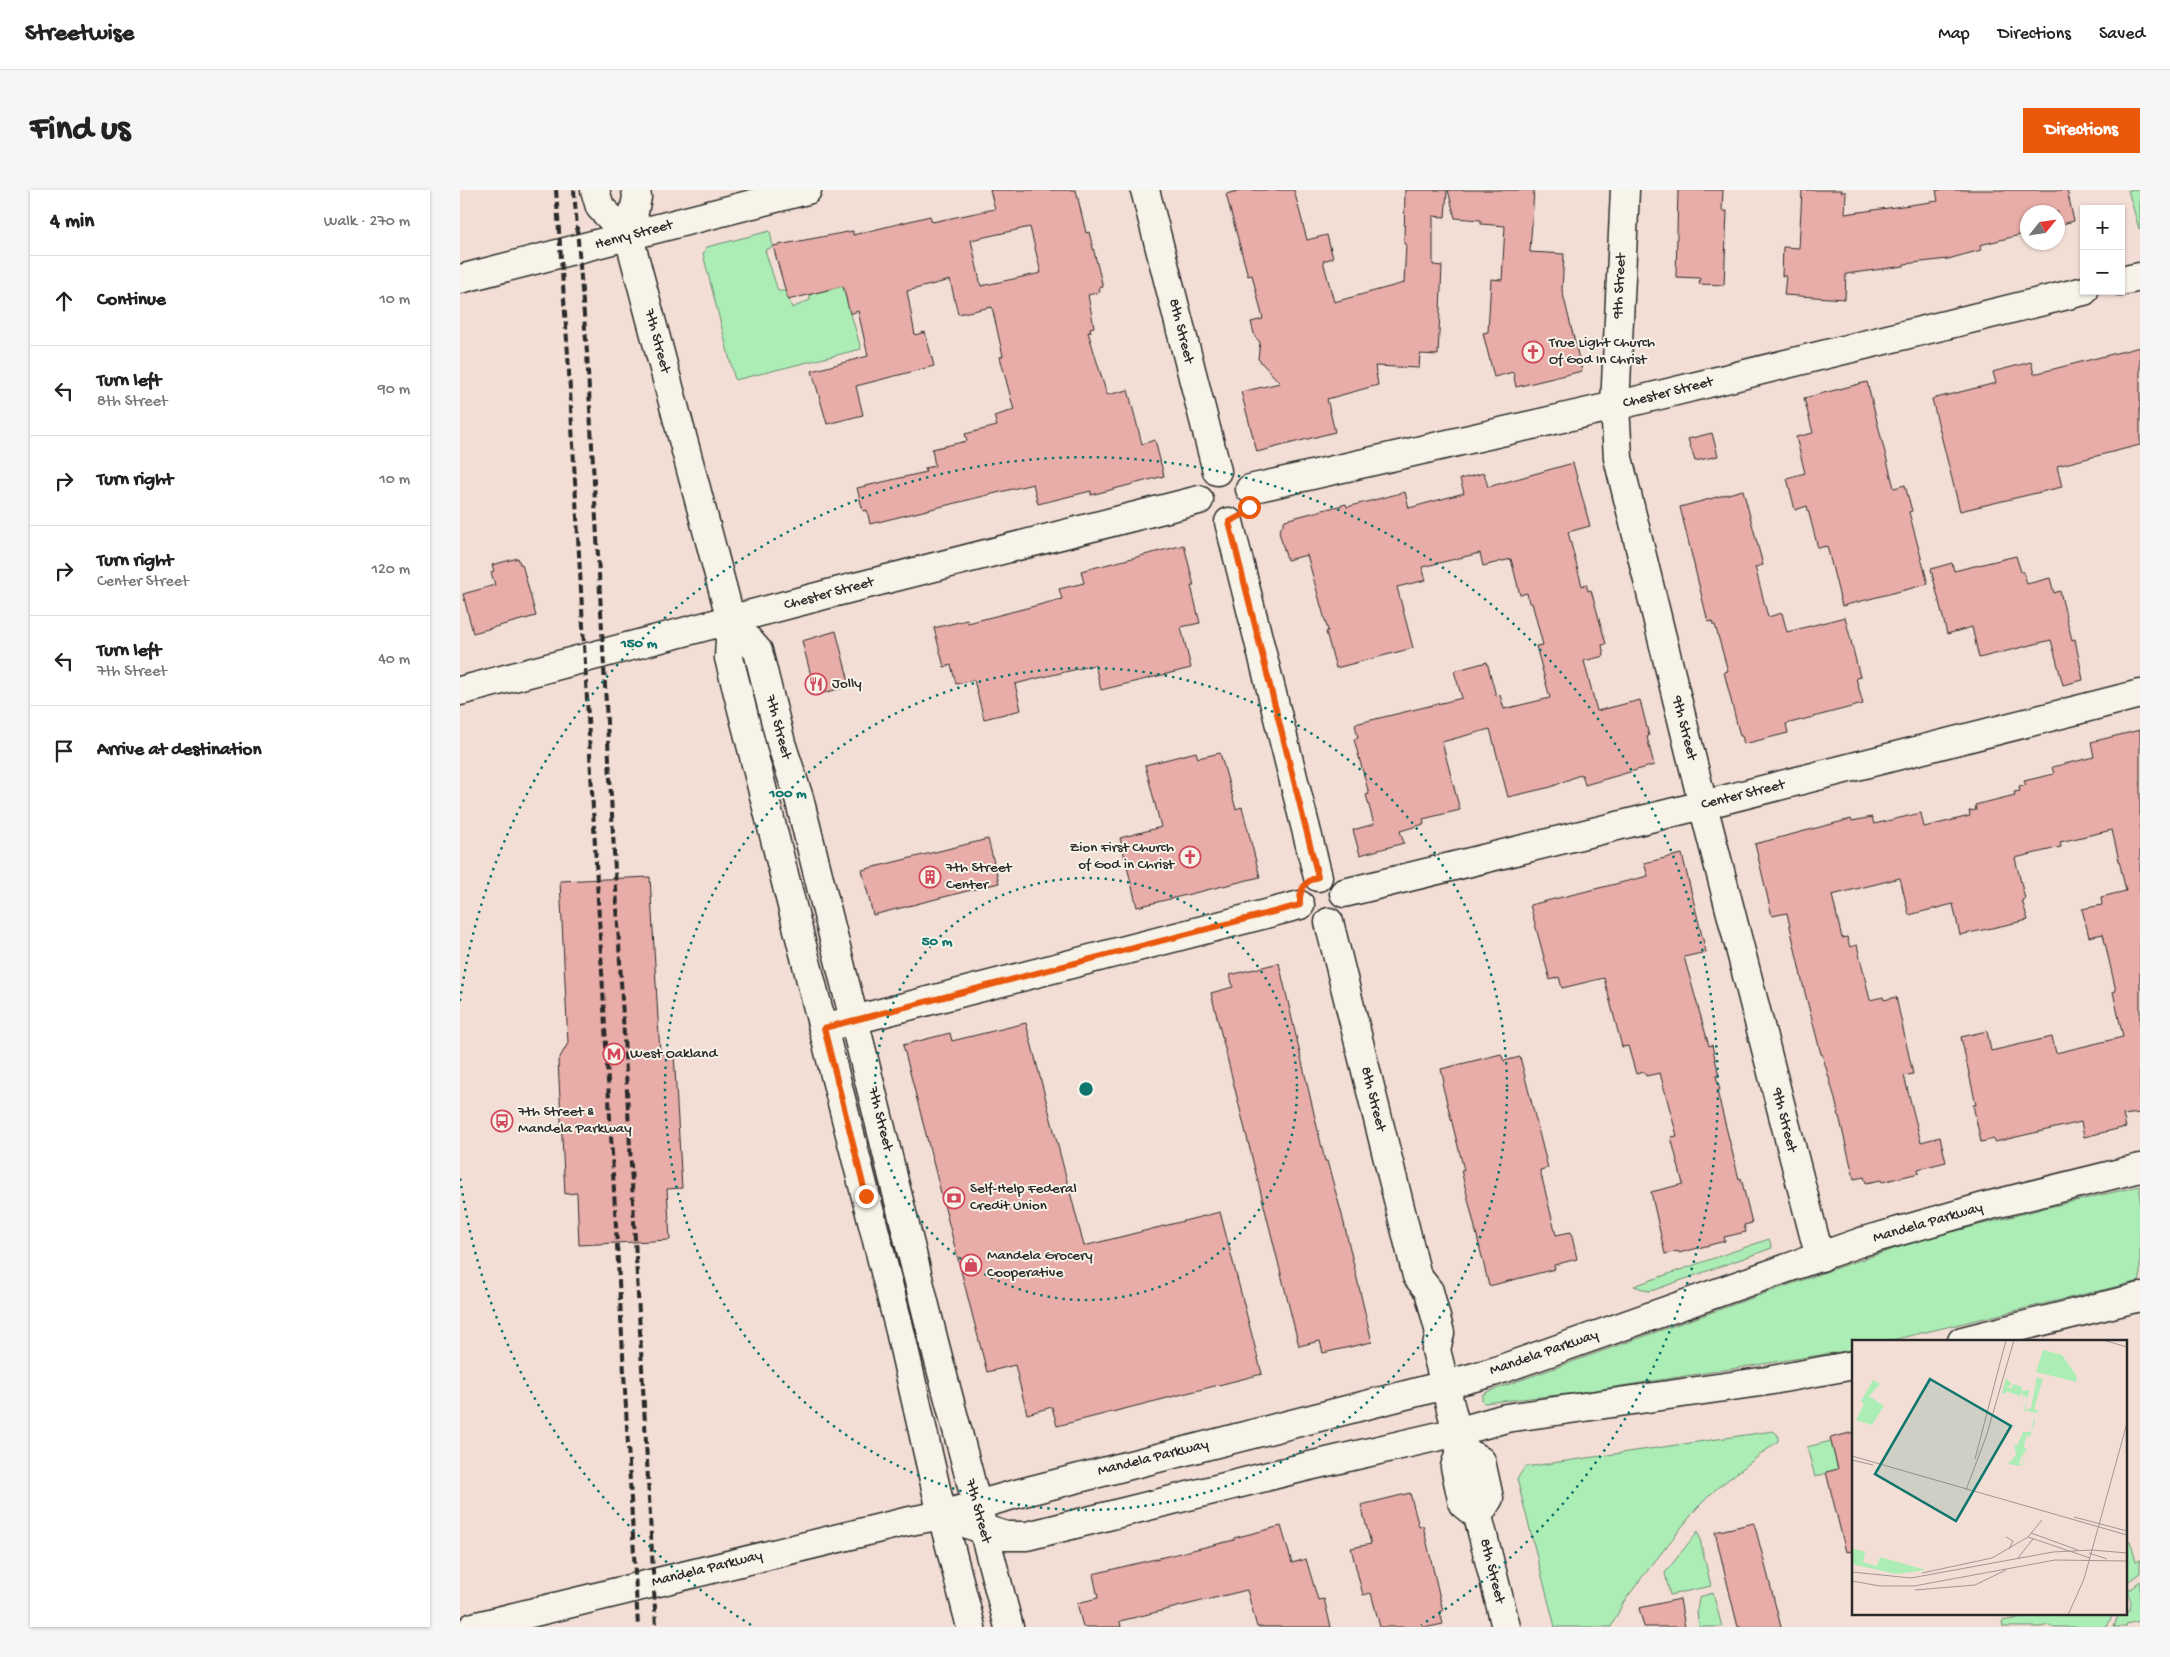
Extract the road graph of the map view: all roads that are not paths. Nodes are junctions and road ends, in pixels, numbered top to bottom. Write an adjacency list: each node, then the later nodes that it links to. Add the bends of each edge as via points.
1 (595, 190): 6 (street, 7th Street, via 600,207)
2 (636, 190): 6 (street, 7th Street)
3 (807, 190): 6 (street, Henry Street)
4 (1145, 190): 12 (street, 8th Street)
5 (1625, 190): 11 (street, 9th Street)
6 (629, 237): 8 (street, Henry Street); 16 (street, 7th Street)
7 (2140, 277): 9 (street)
8 (460, 279)
9 (2125, 280)
10 (2080, 292): 11 (street, Chester Street)
11 (1615, 406): 13 (street, Chester Street); 19 (street, 9th Street, via 1618,458)
12 (1217, 471): 13 (street, via 1233,471 1241,475); 14 (street, via 1205,479)
13 (1250, 489): 15 (street, via 1249,507 1244,514)
14 (1199, 500): 15 (street, via 1207,515); 16 (street, Chester Street)
15 (1229, 522): 20 (street)
16 (731, 620): 17 (street, Chester Street); 24 (street, 7th Street, via 758,651 811,842); 25 (street, 7th Street, via 729,658)
17 (460, 691)
18 (2140, 694): 19 (street, Center Street)
19 (1703, 805): 21 (street, Center Street); 27 (street, 9th Street)
20 (1318, 877): 21 (street, via 1337,882); 22 (street, via 1305,884 1299,897)
21 (1344, 893): 23 (street, via 1341,913)
22 (1300, 905): 23 (street, via 1314,922); 24 (street)
23 (1329, 922): 31 (street, 8th Street, via 1417,1276 1410,1294 1423,1339 1436,1350)
24 (855, 1020): 25 (street); 34 (street, 7th Street)
25 (824, 1028): 33 (street, 7th Street, via 900,1331)
26 (2140, 1168): 27 (street, Mandela Parkway, via 1992,1205 1861,1242)
27 (1822, 1257): 31 (street, Mandela Parkway, via 1493,1372)
28 (2140, 1297): 29 (street)
29 (1966, 1340)
30 (1852, 1365): 32 (street, via 1767,1381 1506,1418)
31 (1445, 1385): 32 (street, 8th Street); 34 (street, Mandela Parkway, via 1185,1450)
32 (1459, 1440): 34 (street, via 1314,1465 1027,1536 1006,1536); 38 (street, 8th Street, via 1481,1461 1489,1498 1478,1516)
33 (942, 1516): 34 (street, Mandela Parkway); 35 (street, Mandela Parkway, via 895,1524); 36 (street, 7th Street)
34 (980, 1517): 37 (street, 7th Street)
35 (473, 1627)
36 (971, 1627)
37 (1009, 1627)
38 (1506, 1627)

